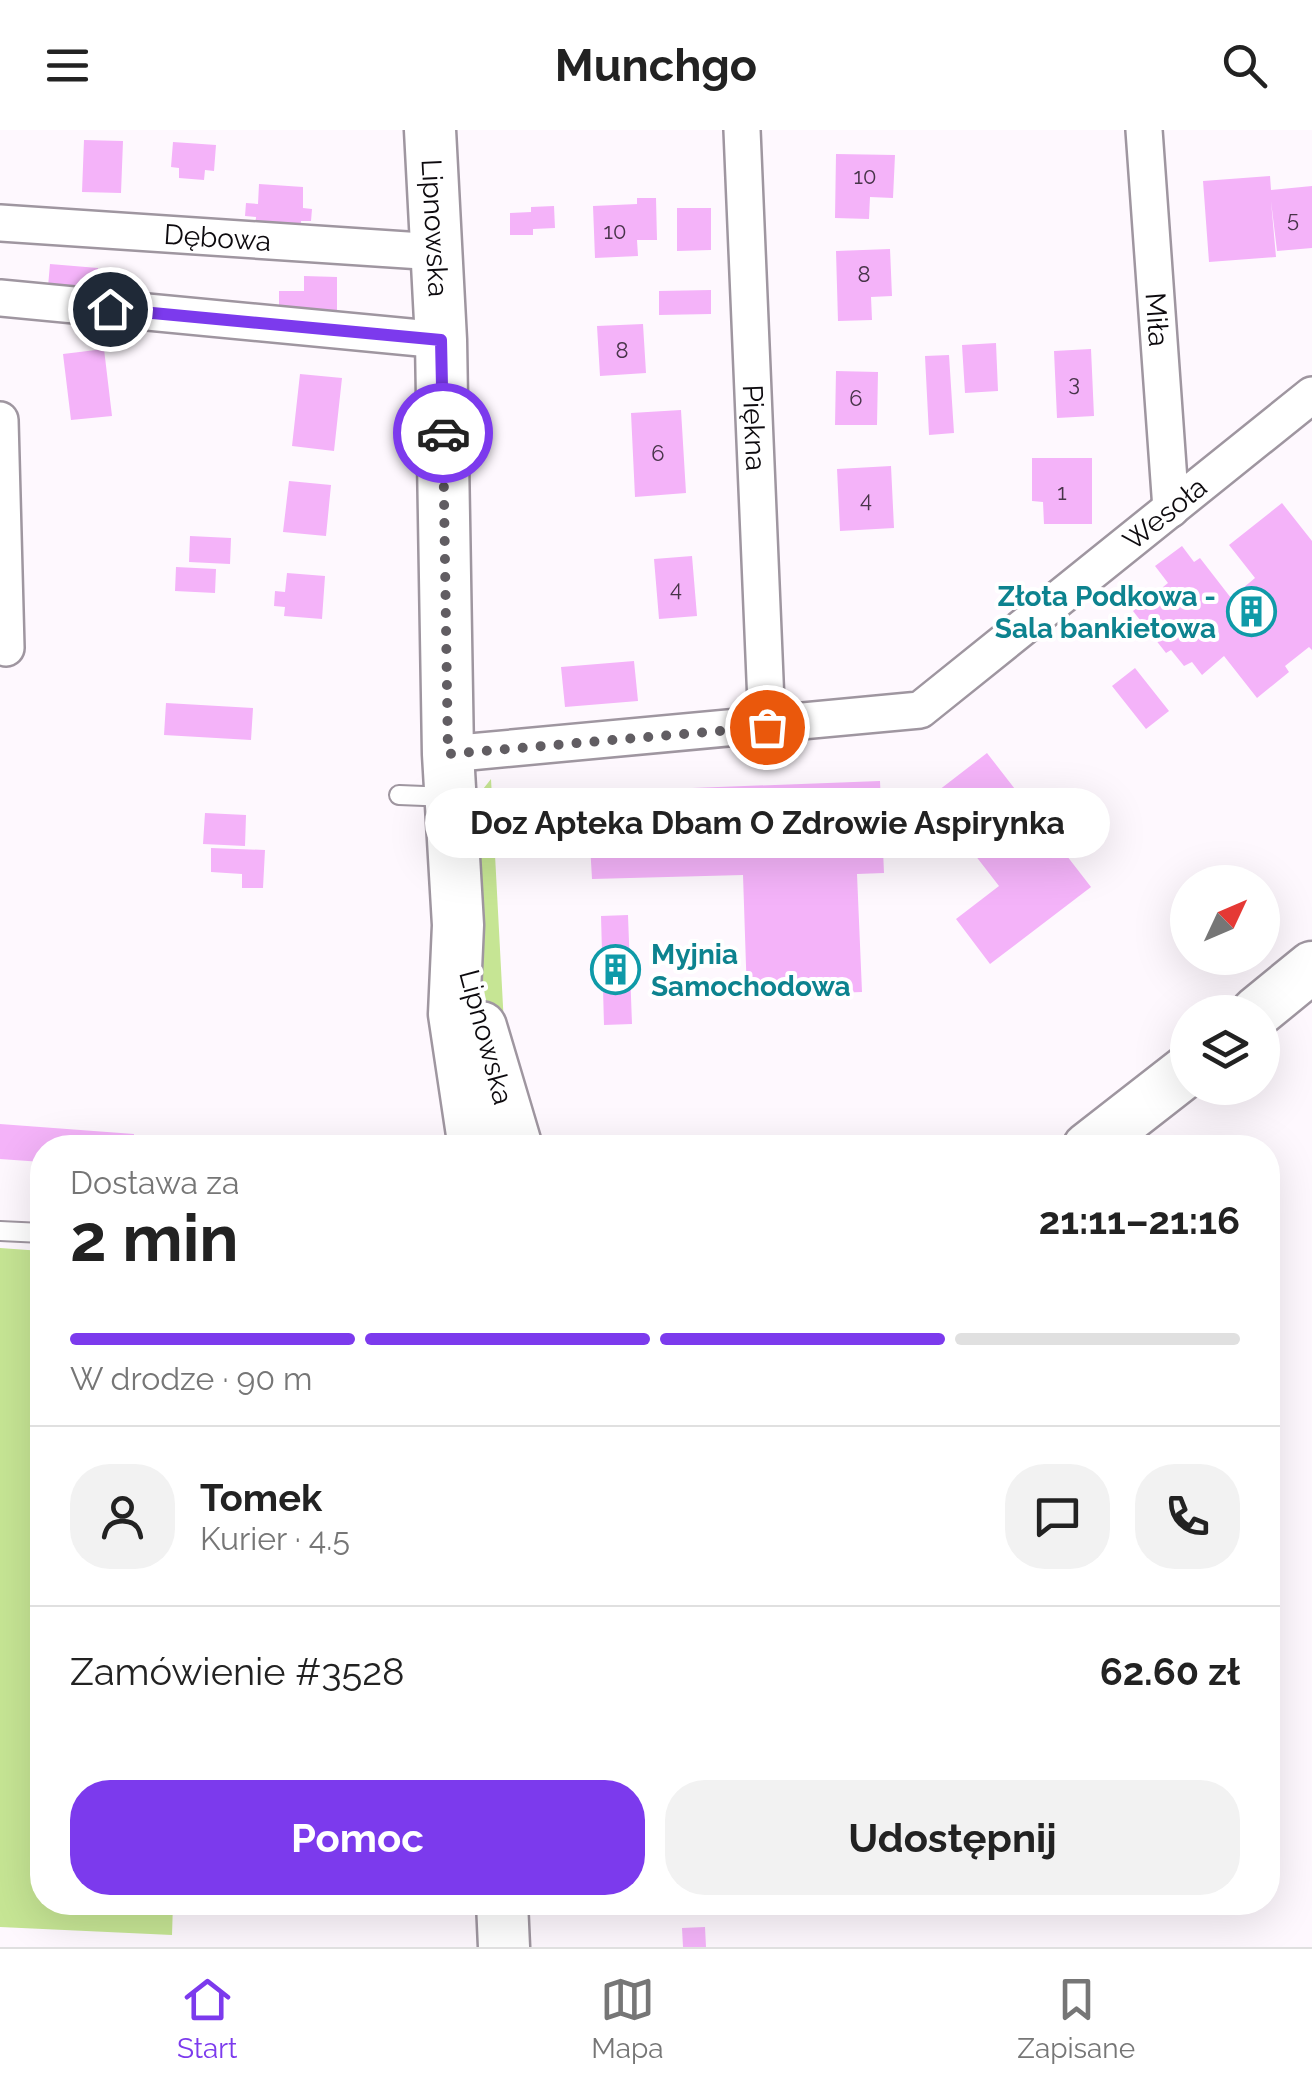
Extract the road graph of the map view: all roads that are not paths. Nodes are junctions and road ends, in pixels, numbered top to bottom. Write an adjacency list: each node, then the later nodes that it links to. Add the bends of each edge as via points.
1 (430, 130): 5 (main road, Lipnowska)
2 (742, 130): 12 (street, Piękna)
3 (1144, 130): 10 (street, Miła)
4 (0, 223): 5 (street, Dębowa)
5 (436, 252): 7 (main road, Lipnowska)
6 (0, 298): 7 (street)
7 (441, 340): 13 (main road, Lipnowska)
8 (1312, 395): 10 (street, Wesoła)
9 (0, 420): 11 (street)
10 (1171, 509): 12 (street, Wesoła, via 920,710)
11 (6, 648)
12 (767, 727): 13 (street, Wesoła)
13 (449, 776): 14 (lane); 15 (main road, Lipnowska)
14 (400, 795)
15 (458, 925): 19 (main road, Lipnowska, via 454,1014); 20 (main road, Lipnowska)
16 (1312, 967): 17 (main road)
17 (1278, 995)
18 (1170, 1084): 21 (main road)
19 (472, 1135)
20 (513, 1135)
21 (1105, 1135)
22 (0, 1230): 23 (lane)
23 (30, 1231)
24 (503, 1915): 25 (main road)
25 (504, 1947)

